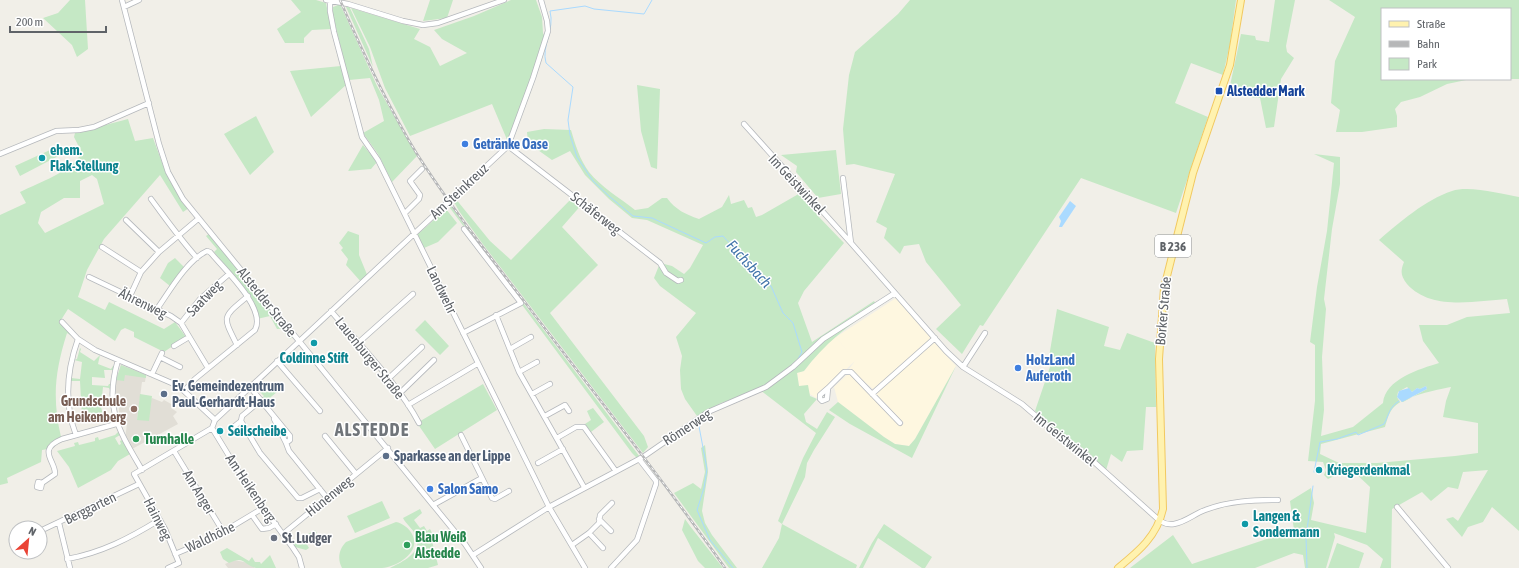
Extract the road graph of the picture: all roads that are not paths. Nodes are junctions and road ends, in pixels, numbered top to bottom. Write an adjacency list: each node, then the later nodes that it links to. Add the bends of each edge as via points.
1 (122, 0): 7 (street, Alstedder Straße)
2 (140, 0): 7 (street)
3 (504, 0): 6 (street, via 429,25 403,21 348,4)
4 (541, 0): 10 (street, Am Steinkreuz, via 548,31)
5 (1241, 0): 108 (main road, Borker Straße / B 236, via 1230,65 1193,173 1164,288 1159,359 1164,501)
6 (328, 1): 15 (street, Landwehr, via 362,137 378,160)
7 (124, 7): 8 (street, Alstedder Straße)
8 (149, 103): 11 (street, via 94,127 56,131); 16 (street, Alstedder Straße, via 168,172)
9 (744, 124): 21 (street, Im Geistwinkel)
10 (508, 146): 19 (street, Am Steinkreuz); 28 (street, Schäferweg, via 660,262 671,278)
11 (0, 154)
12 (422, 168): 15 (street, via 410,181 420,195 419,199)
13 (843, 178): 21 (street, Im Geistwinkel)
14 (151, 199): 20 (street)
15 (405, 213): 19 (street, Landwehr)
16 (198, 219): 20 (street); 44 (street, Alstedder Straße)
17 (126, 220): 23 (street)
18 (464, 229): 35 (street, via 520,302)
19 (414, 233): 34 (street, Am Steinkreuz); 39 (street, Landwehr)
20 (178, 235): 23 (street); 24 (street)
21 (851, 243): 29 (street, Im Geistwinkel)
22 (102, 247): 25 (street)
23 (159, 252): 25 (street)
24 (197, 258): 26 (street, via 208,251); 33 (street)
25 (141, 272): 31 (street)
26 (229, 274): 32 (street); 37 (street, Saatweg, via 200,299)
27 (89, 277): 31 (street, Ährenweg)
28 (682, 280)
29 (894, 293): 42 (street, Im Geistwinkel); 87 (street, Römerweg, via 823,339 793,367 766,387 723,405 698,419)
30 (413, 294): 45 (street)
31 (130, 296): 33 (street, Ährenweg)
32 (248, 296): 47 (street, via 229,312 226,318 226,324); 47 (street, via 258,325 256,330)
33 (157, 309): 37 (street, Ährenweg)
34 (331, 311): 44 (street, Am Steinkreuz); 45 (street, Lauenburger Straße)
35 (496, 315): 39 (street); 49 (street)
36 (62, 322): 43 (street)
37 (180, 323): 41 (street, Ährenweg)
38 (984, 333): 56 (street)
39 (463, 334): 54 (street, Landwehr)
40 (531, 337): 49 (street)
41 (189, 338): 46 (street); 57 (street, Ährenweg)
42 (935, 338): 56 (street, Im Geistwinkel); 67 (street)
43 (78, 339): 50 (street); 80 (street, via 71,362 68,396)
44 (299, 341): 52 (street, Am Steinkreuz); 84 (street, Alstedder Straße)
45 (358, 343): 60 (street, Lauenburger Straße)
46 (174, 346)
47 (236, 346): 57 (street)
48 (422, 347): 60 (street)
49 (510, 349): 58 (street)
50 (118, 360): 59 (street); 77 (street, via 113,391)
51 (434, 360): 65 (street)
52 (277, 362): 62 (street, Am Steinkreuz); 70 (street)
53 (537, 362): 58 (street)
54 (477, 364): 69 (street, Lauenburger Straße); 102 (street, Landwehr)
55 (180, 367): 59 (street, via 161,355)
56 (963, 367): 108 (street, Im Geistwinkel, via 1022,404 1084,453)
57 (208, 368): 64 (street)
58 (519, 372): 66 (street)
59 (152, 374): 64 (street)
60 (388, 379): 65 (street, Lauenburger Straße)
61 (550, 384): 66 (street)
62 (250, 387): 68 (street); 73 (street, Am Steinkreuz)
63 (828, 388): 67 (street, via 844,372 849,371)
64 (184, 391): 73 (street)
65 (399, 394): 69 (street, Lauenburger Straße)
66 (532, 394): 72 (street)
67 (872, 394): 76 (street)
68 (261, 400): 74 (street, via 242,416); 96 (street, via 271,413 289,451)
69 (408, 405): 75 (street, Lauenburger Straße)
70 (320, 411)
71 (569, 411): 72 (street, via 565,405)
72 (545, 416): 83 (street)
73 (215, 420): 78 (street)
74 (241, 421): 79 (street); 96 (street, via 260,453 298,498)
75 (419, 423)
76 (900, 423)
77 (116, 424): 80 (street); 89 (street)
78 (212, 428): 86 (street); 104 (street, Am Heikenberg)
79 (232, 428)
80 (76, 435): 93 (street, via 56,442 51,447 48,456 55,474)
81 (461, 435): 92 (street)
82 (325, 436): 91 (street, Hünenweg)
83 (557, 438): 85 (street); 90 (street, via 576,427 584,427)
84 (388, 448): 91 (street, Hünenweg); 101 (street, Alstedder Straße)
85 (563, 449): 88 (street); 95 (street)
86 (174, 451): 89 (street); 113 (street, Am Anger)
87 (639, 459): 90 (street, Römerweg); 126 (street, via 656,484 637,540)
88 (538, 463)
89 (142, 470): 94 (street, via 134,474)
90 (616, 470): 95 (street, Römerweg)
91 (356, 474): 98 (street, Hünenweg)
92 (482, 478): 97 (street, via 492,498 495,499); 101 (street)
93 (42, 483)
94 (139, 484): 106 (street, Hainweg); 109 (street, Berggarten)
95 (584, 487): 102 (street, Römerweg)
96 (320, 488): 98 (street)
97 (509, 491)
98 (327, 498): 115 (street, Hünenweg)
99 (1278, 500): 108 (street, via 1248,500 1218,506 1177,524 1168,525)
100 (612, 503): 107 (street, via 600,515)
101 (434, 505): 119 (street, Alstedder Straße)
102 (549, 507): 116 (street, Landwehr); 119 (street, Römerweg)
103 (1397, 507): 128 (street)
104 (264, 508): 105 (street, Waldhöhe); 110 (street, Am Heikenberg)
105 (252, 516): 110 (street, via 264,532); 113 (street, Waldhöhe)
106 (159, 520): 118 (street, Hainweg); 120 (street, via 112,546)
107 (599, 520): 112 (street); 114 (street)
108 (1160, 521): 127 (main road, Borker Straße / B 236, via 1146,544)
109 (59, 523): 111 (street, Berggarten); 120 (street)
110 (276, 524): 115 (street, Am Heikenberg)
111 (48, 528)
112 (611, 531)
113 (224, 533): 118 (street, Waldhöhe)
114 (589, 533): 116 (street); 117 (street)
115 (283, 534): 123 (street, Am Heikenberg, via 299,557)
116 (572, 545): 125 (street, Landwehr)
117 (603, 548)
118 (175, 554): 122 (street, Waldhöhe, via 179,564)
119 (473, 555): 124 (street, Alstedder Straße)
120 (68, 560): 121 (street)
121 (70, 568)
122 (168, 568)
123 (302, 568)
124 (481, 568)
125 (585, 568)
126 (611, 568)
127 (1118, 568)
128 (1448, 568)

